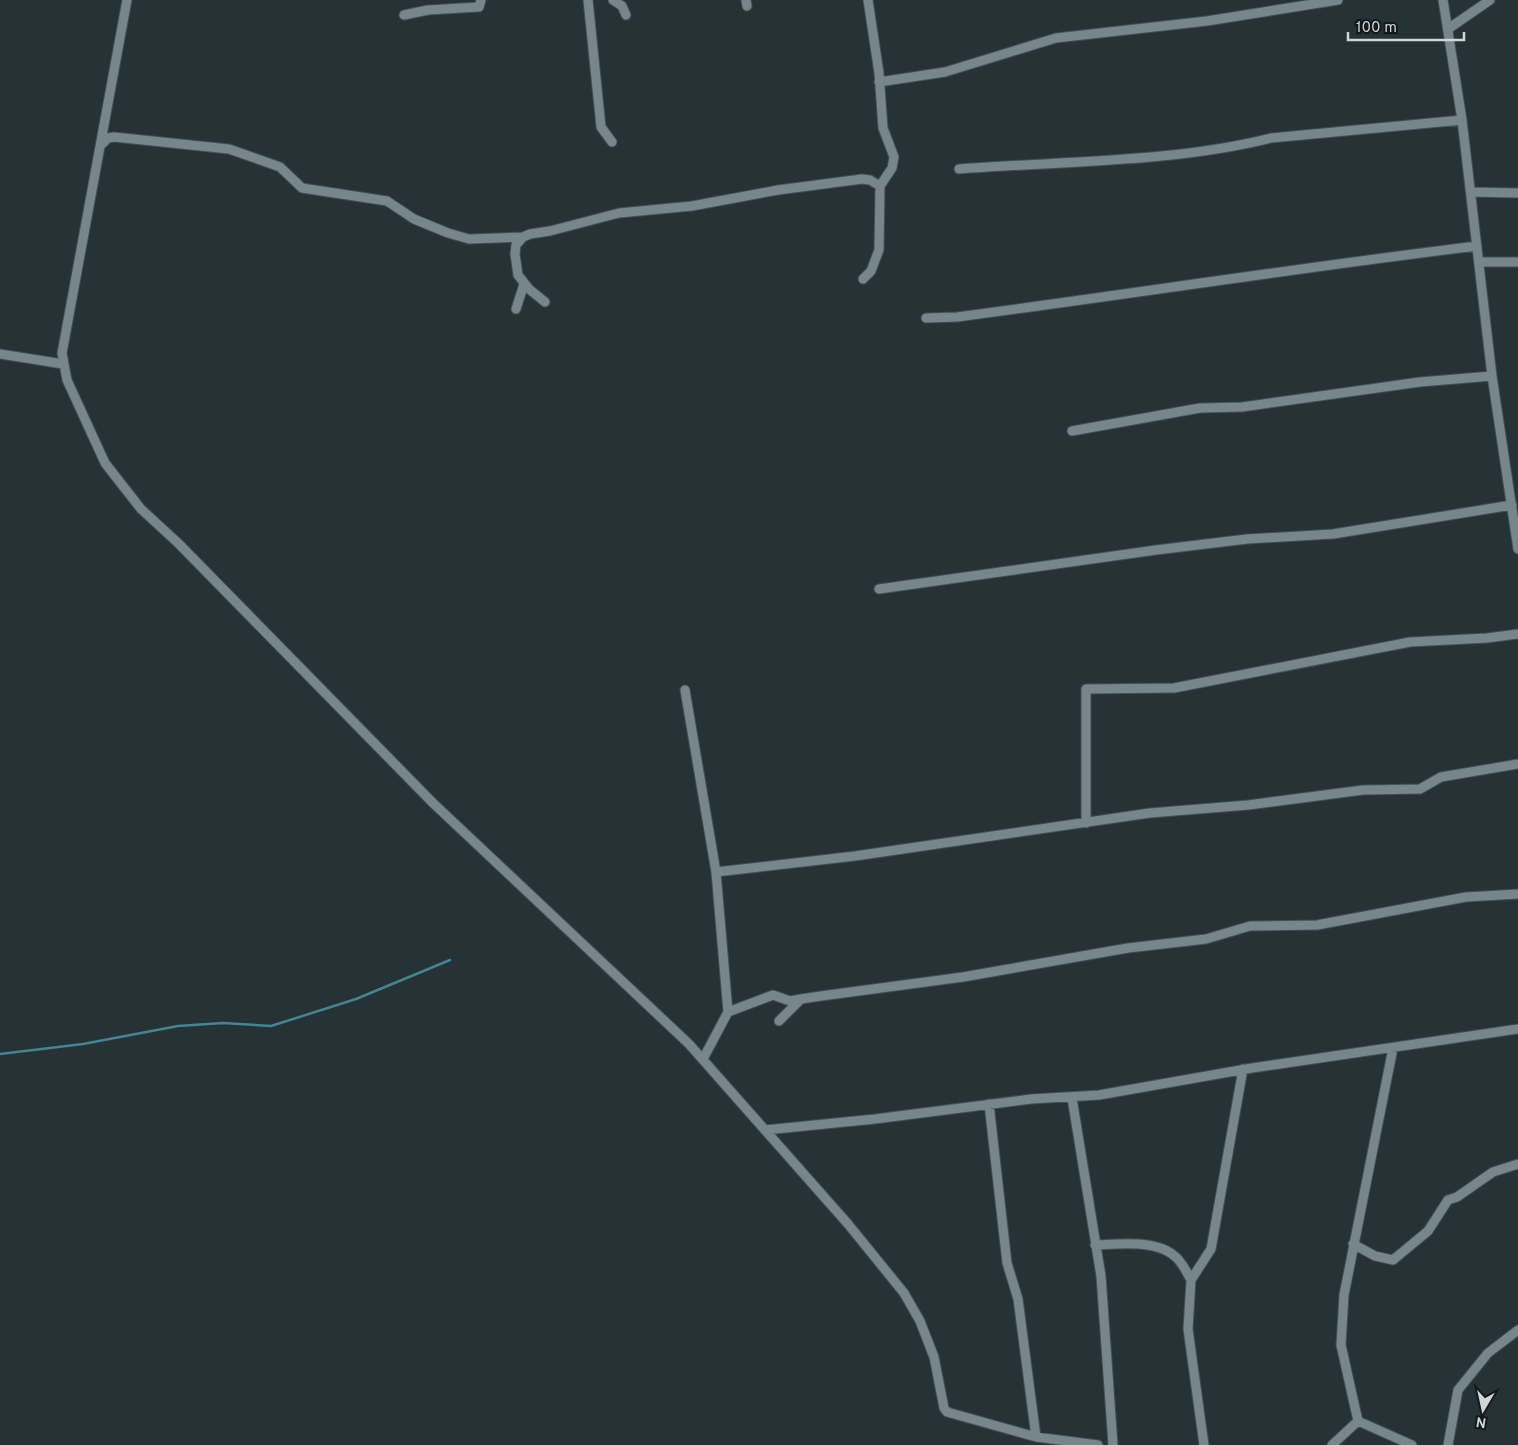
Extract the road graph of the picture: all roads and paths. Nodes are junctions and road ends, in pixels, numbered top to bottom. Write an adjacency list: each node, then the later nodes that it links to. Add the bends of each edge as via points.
1 (127, 0): 15 (street)
2 (481, 0): 10 (street, via 479,7)
3 (588, 0): 14 (street, via 602,127)
4 (613, 0): 9 (street, via 622,6)
5 (868, 0): 12 (street)
6 (1338, 0): 12 (street, via 1207,21 1056,38 945,72)
7 (1443, 0): 11 (street)
8 (1490, 0): 11 (street)
9 (626, 14)
10 (404, 15)
11 (1448, 29): 13 (street)
12 (879, 82): 17 (street, via 883,128 894,157 892,168)
13 (1462, 120): 16 (street, via 1271,138 1243,145 1150,157); 18 (street)
14 (612, 142)
15 (101, 145): 20 (street, via 114,137 229,149 280,167 302,188 387,201 414,219 468,239); 30 (street, via 62,353)
16 (959, 169)
17 (880, 186): 20 (street, via 862,179 778,190 716,202 619,213); 24 (street, via 879,250 871,271)
18 (1471, 192): 19 (street); 21 (street)
19 (1518, 192)
20 (523, 237): 25 (street, via 516,245 515,254 518,275)
21 (1477, 246): 22 (street); 28 (street, via 957,317)
22 (1480, 262): 23 (street); 31 (street)
23 (1518, 262)
24 (863, 279)
25 (524, 284): 26 (street); 27 (street)
26 (545, 302)
27 (516, 308)
28 (926, 318)
29 (0, 354): 30 (street)
30 (63, 364): 49 (street, via 67,380 105,464 142,508 432,803)
31 (1492, 376): 32 (street, via 1420,382 1242,407 1200,408); 34 (street)
32 (1072, 431)
33 (1518, 475): 34 (street)
34 (1508, 476): 35 (street)
35 (1512, 505): 36 (street); 37 (street, via 1333,534 1247,539 1156,550)
36 (1518, 549)
37 (879, 590)
38 (1518, 634): 41 (street, via 1410,642 1174,688 1086,689)
39 (685, 690): 42 (street)
40 (1518, 764): 41 (street, via 1441,777 1420,789 1363,790)
41 (1086, 823): 42 (street)
42 (716, 872): 45 (street)
43 (1518, 894): 44 (street, via 1466,897 1317,925 1250,926 1206,939 1128,948 964,977)
44 (801, 999): 45 (street, via 790,1001 773,996); 46 (street)
45 (728, 1012): 49 (street)
46 (779, 1021)
47 (1518, 1029): 48 (street)
48 (1393, 1048): 50 (street); 55 (street)
49 (703, 1059): 53 (street)
50 (1243, 1069): 51 (street); 57 (street, via 1211,1249)
51 (1072, 1098): 52 (street); 56 (street)
52 (989, 1104): 53 (street); 60 (street, via 1007,1263 1018,1299)
53 (765, 1130): 60 (street, via 904,1293 920,1321 934,1357 947,1412)
54 (1518, 1164): 55 (street, via 1493,1172 1448,1200 1428,1231 1393,1260 1375,1256)
55 (1353, 1244): 59 (street, via 1344,1295 1341,1345)
56 (1095, 1245): 57 (street, via 1129,1244 1163,1250 1181,1262); 62 (street)
57 (1191, 1280): 63 (street, via 1188,1329)
58 (1518, 1330): 66 (street, via 1488,1353 1458,1390)
59 (1358, 1422): 64 (street); 65 (street)
60 (1036, 1437): 61 (street)
61 (1098, 1445)
62 (1112, 1445)
63 (1204, 1445)
64 (1332, 1445)
65 (1412, 1445)
66 (1448, 1445)

